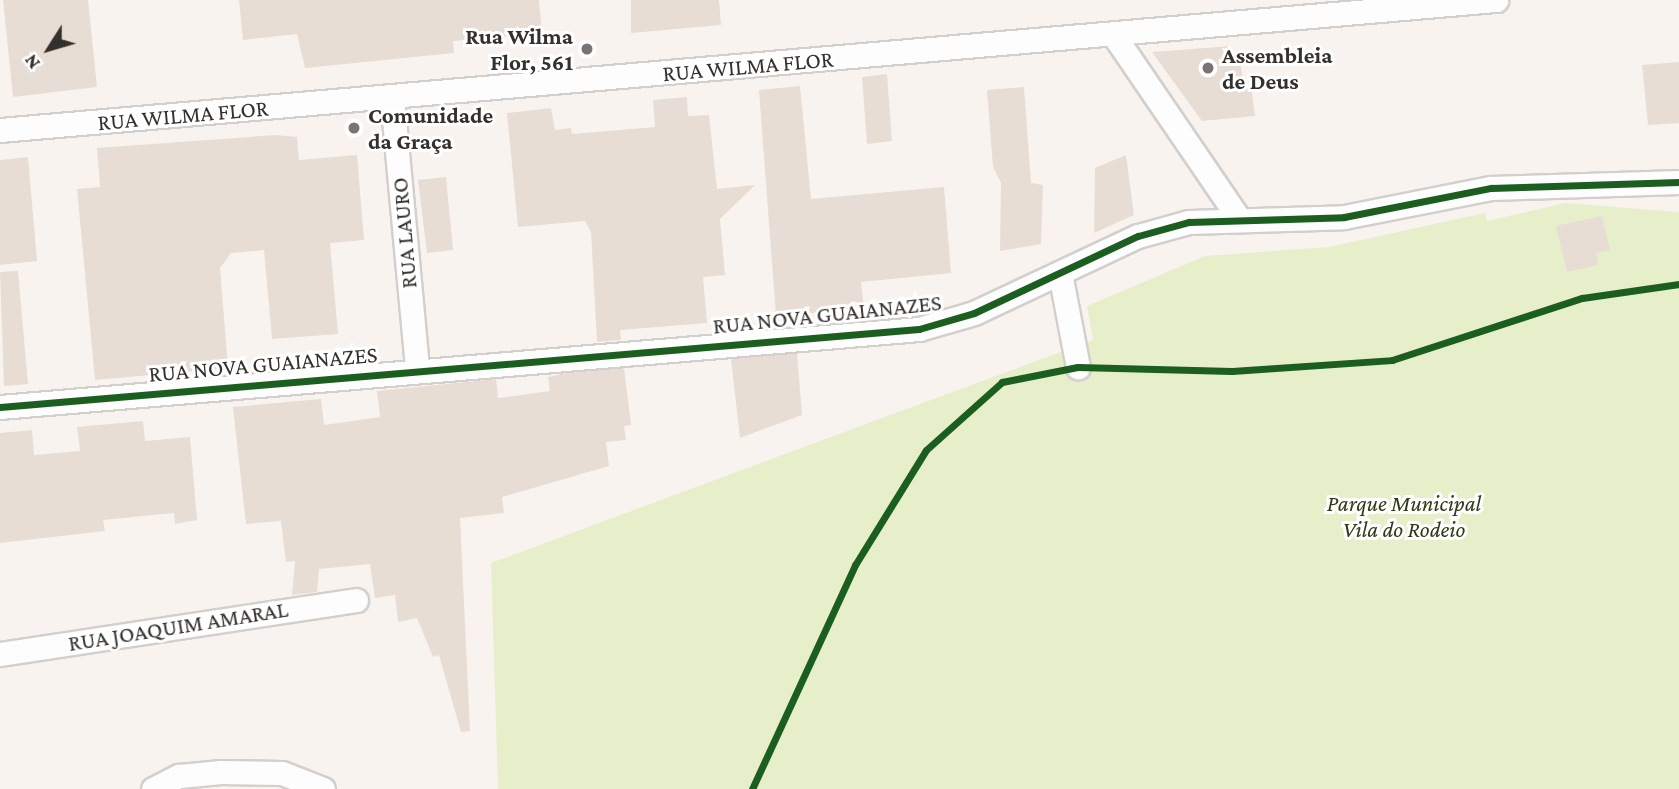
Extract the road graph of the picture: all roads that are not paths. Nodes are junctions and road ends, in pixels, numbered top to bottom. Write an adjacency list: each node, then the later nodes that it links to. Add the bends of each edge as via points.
1 (1496, 0): 2 (street, RUA WILMA FLOR)
2 (1321, 7): 3 (street, RUA WILMA FLOR)
3 (1113, 34): 4 (street, RUA WILMA FLOR); 7 (street)
4 (392, 98): 5 (street, RUA WILMA FLOR); 10 (street, RUA LAURO)
5 (0, 130)
6 (1679, 182): 7 (street, RUA NOVA GUAIANAZES, via 1491,188 1344,217)
7 (1240, 220): 8 (street, RUA NOVA GUAIANAZES, via 1161,229)
8 (1060, 273): 9 (street); 10 (street, RUA NOVA GUAIANAZES, via 974,313 919,328)
9 (1078, 366)
10 (416, 369): 11 (street, RUA NOVA GUAIANAZES)
11 (0, 407)
12 (356, 600): 13 (street, RUA JOAQUIM AMARAL)
13 (0, 654)
14 (153, 789): 15 (street, via 179,776 221,772 282,773)
15 (323, 789)

